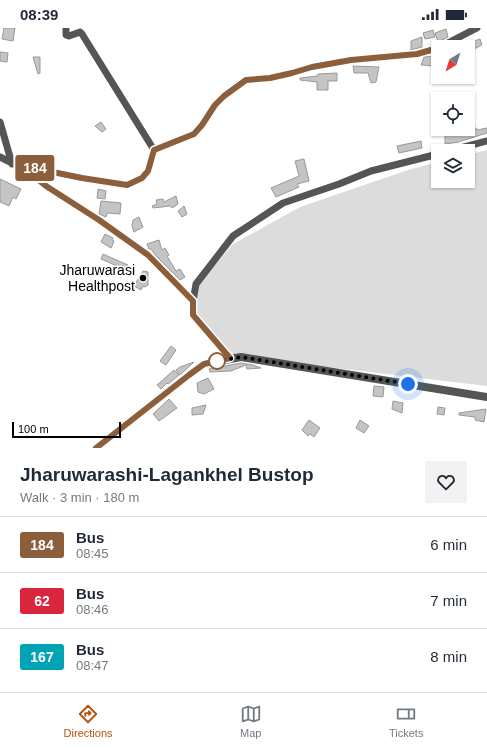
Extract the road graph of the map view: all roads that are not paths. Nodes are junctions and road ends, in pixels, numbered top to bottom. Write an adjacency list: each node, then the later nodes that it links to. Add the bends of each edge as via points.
1 (66, 28): 8 (street, via 66,35 80,32 82,34)
2 (477, 28): 3 (street)
3 (454, 40)
4 (431, 50): 8 (street, via 417,54 343,61 270,78 246,80 215,105 194,134)
5 (0, 122): 11 (street)
6 (487, 141): 7 (street)
7 (475, 144)
8 (154, 150): 12 (street, via 148,171 142,178 127,185 33,168)
9 (431, 156): 13 (street, via 371,171 283,203 233,236 196,284)
10 (0, 158): 11 (street)
11 (12, 164): 12 (street)
12 (26, 170): 13 (street, via 148,255)
13 (193, 301): 14 (street, via 193,315)
14 (230, 358): 15 (street, via 241,357 291,364); 16 (street, via 204,364)
15 (487, 397)
16 (96, 448)

